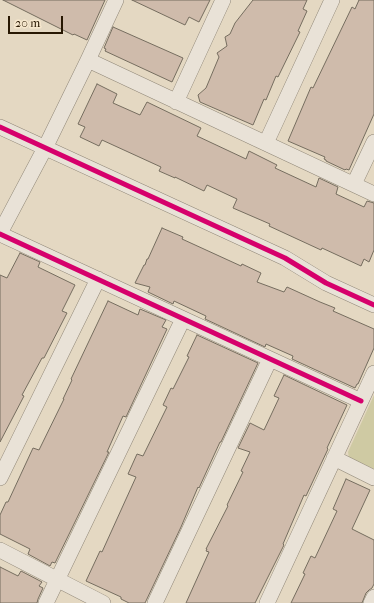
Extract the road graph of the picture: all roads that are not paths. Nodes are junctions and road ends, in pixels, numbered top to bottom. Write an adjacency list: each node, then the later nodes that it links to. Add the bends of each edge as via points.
1 (116, 0): 4 (street)
2 (222, 0): 5 (street)
3 (332, 0): 8 (street)
4 (88, 60): 5 (street); 9 (street)
5 (176, 102): 8 (street)
6 (0, 127): 9 (street)
7 (374, 142): 10 (street)
8 (266, 143): 10 (street)
9 (45, 148): 12 (street); 14 (street, via 285,258 326,283)
10 (354, 184): 11 (street)
11 (374, 194)
12 (0, 233): 13 (street)
13 (98, 279): 15 (street); 20 (street)
14 (374, 305)
15 (184, 319): 16 (street); 23 (street)
16 (270, 359): 18 (street); 27 (street)
17 (374, 373): 18 (street)
18 (361, 401): 19 (street)
19 (334, 458): 21 (street); 28 (street)
20 (0, 478)
21 (374, 478)
22 (0, 550): 23 (street)
23 (58, 580): 25 (street); 26 (street)
24 (374, 597): 29 (street)
25 (46, 603)
26 (103, 603)
27 (155, 603)
28 (267, 603)
29 (371, 603)

